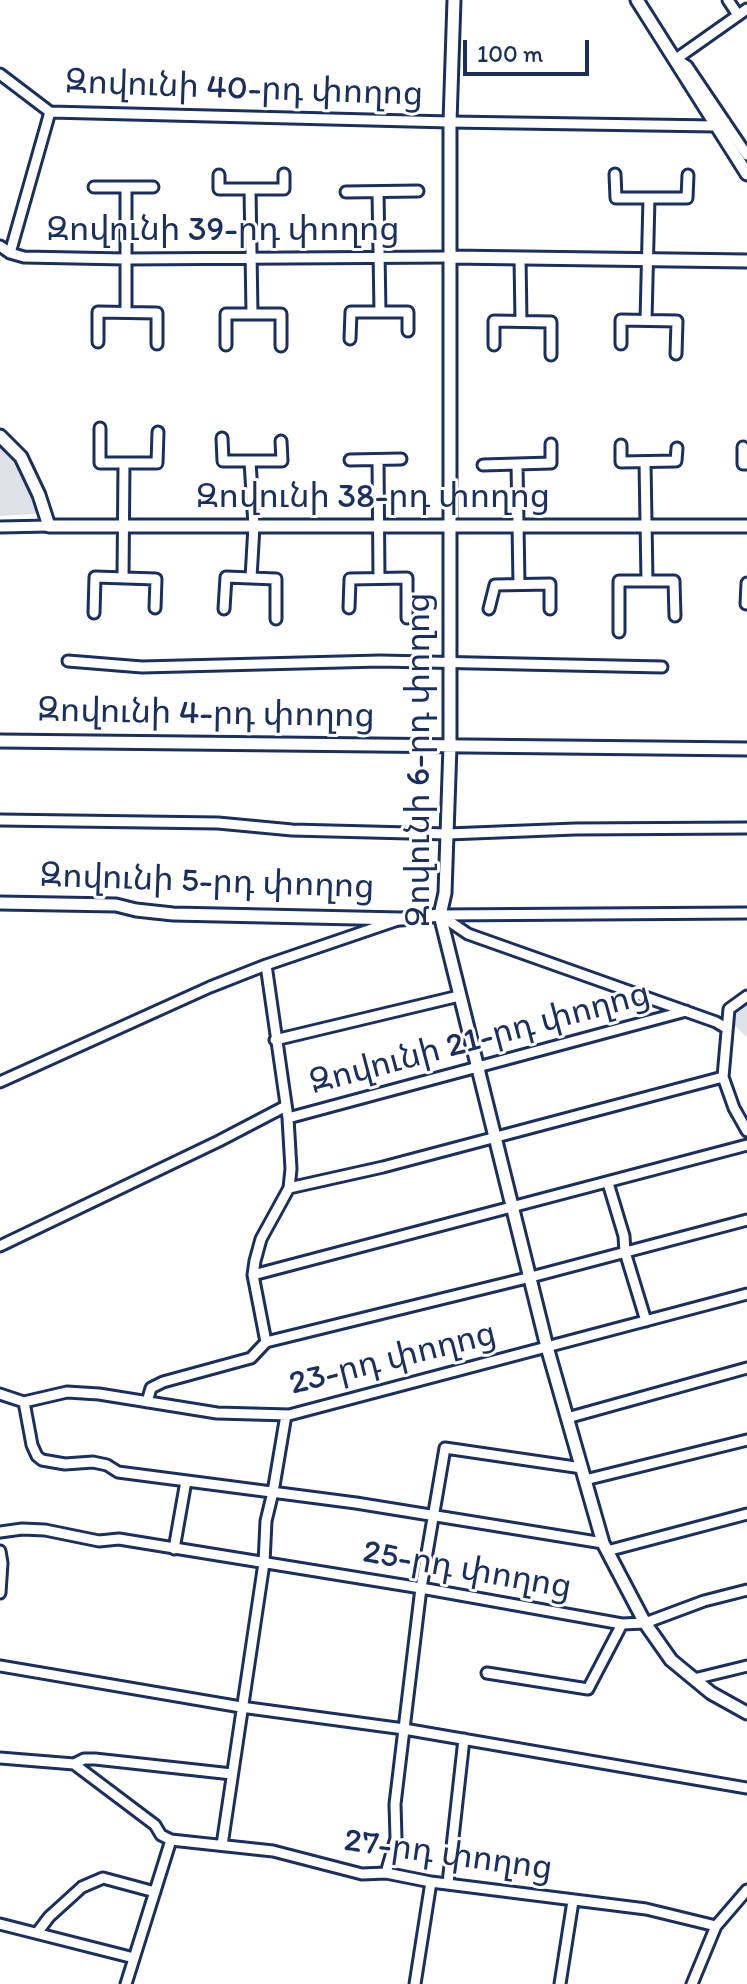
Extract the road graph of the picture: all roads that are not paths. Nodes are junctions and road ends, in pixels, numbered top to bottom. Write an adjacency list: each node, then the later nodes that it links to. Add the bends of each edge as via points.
1 (454, 0): 8 (street, Զովունի 6-րդ փողոց)
2 (637, 0): 5 (street)
3 (728, 0): 4 (street)
4 (743, 12): 5 (street)
5 (676, 59): 9 (street)
6 (0, 74): 7 (street, Զովունի 40-րդ փողոց)
7 (50, 112): 8 (street, Զովունի 40-րդ փողոց); 25 (street)
8 (450, 122): 9 (street, Զովունի 40-րդ փողոց); 27 (street, Զովունի 6-րդ փողոց)
9 (720, 124): 10 (street); 13 (street)
10 (747, 155)
11 (284, 174): 19 (street, via 284,189)
12 (615, 174): 23 (street, via 616,198)
13 (747, 174)
14 (219, 175): 19 (street, via 219,189)
15 (688, 175): 23 (street, via 687,198)
16 (94, 187): 17 (street)
17 (126, 187): 18 (street); 30 (street)
18 (153, 187)
19 (250, 189): 28 (street)
20 (418, 191): 22 (street)
21 (346, 192): 22 (street)
22 (378, 192): 26 (street)
23 (649, 198): 31 (street)
24 (0, 246): 25 (street, Զովունի 39-րդ փողոց)
25 (10, 253): 30 (street, Զովունի 39-րդ փողոց)
26 (379, 256): 27 (street, Զովունի 39-րդ փողոց); 28 (street, Զովունի 39-րդ փողոց); 34 (street)
27 (450, 257): 29 (street); 74 (street, Զովունի 6-րդ փողոց)
28 (252, 258): 30 (street, Զովունի 39-րդ փողոց); 35 (street)
29 (520, 258): 31 (street); 37 (street)
30 (125, 259): 33 (street)
31 (648, 261): 32 (street); 36 (street)
32 (747, 261)
33 (126, 312): 40 (street, via 98,312); 41 (street, via 157,313)
34 (380, 312): 38 (street, via 408,312); 39 (street, via 351,312)
35 (252, 314): 43 (street, via 226,314); 45 (street, via 281,314)
36 (646, 320): 42 (street, via 621,320); 46 (street, via 677,321)
37 (521, 321): 44 (street, via 494,321); 47 (street, via 551,322)
38 (408, 331)
39 (350, 339)
40 (98, 342)
41 (157, 344)
42 (621, 344)
43 (226, 345)
44 (494, 345)
45 (281, 346)
46 (676, 354)
47 (551, 355)
48 (100, 428): 62 (street, via 100,463)
49 (158, 432): 62 (street, via 157,463)
50 (0, 436): 69 (street, via 21,457)
51 (222, 438): 60 (street, via 223,461)
52 (281, 441): 60 (street, via 282,461)
53 (551, 444): 63 (street, via 551,463)
54 (621, 445): 61 (street, via 621,462)
55 (743, 447): 64 (street)
56 (677, 448): 61 (street, via 676,461)
57 (401, 459): 59 (street)
58 (350, 460): 59 (street)
59 (378, 460): 67 (street)
60 (250, 461): 70 (street)
61 (645, 462): 68 (street)
62 (124, 463): 66 (street)
63 (517, 464): 65 (street); 71 (street)
64 (747, 464)
65 (483, 465)
66 (124, 525): 69 (street, Զովունի 38-րդ փողոց); 70 (street, Զովունի 38-րդ փողոց); 75 (street)
67 (378, 525): 70 (street, Զովունի 38-րդ փողոց); 74 (street, Զովունի 38-րդ փողոց); 77 (street)
68 (645, 525): 71 (street, Զովունի 38-րդ փողոց); 72 (street, Զովունի 38-րդ փողոց); 78 (street)
69 (49, 526): 73 (street, Զովունի 38-րդ փողոց)
70 (254, 526): 76 (street)
71 (519, 526): 74 (street, Զովունի 38-րդ փողոց); 80 (street)
72 (747, 526)
73 (0, 527)
74 (448, 527): 93 (street, Զովունի 6-րդ փողոց)
75 (123, 578): 82 (street, via 156,579); 87 (street, via 95,577)
76 (251, 578): 84 (street, via 226,577); 90 (street, via 276,579)
77 (379, 578): 83 (street, via 350,579); 89 (street, via 407,578)
78 (647, 581): 88 (street, via 674,581); 91 (street, via 619,581)
79 (747, 583): 81 (street)
80 (519, 584): 85 (street, via 495,585); 86 (street, via 550,584)
81 (746, 604)
82 (155, 608)
83 (349, 608)
84 (224, 609)
85 (489, 609)
86 (550, 609)
87 (94, 613)
88 (675, 616)
89 (407, 618)
90 (276, 619)
91 (619, 632)
92 (68, 661): 93 (street, via 142,667)
93 (449, 662): 94 (street); 96 (street, Զովունի 6-րդ փողոց)
94 (662, 667)
95 (0, 741): 96 (street, Զովունի 4-րդ փողոց)
96 (450, 746): 97 (street, Զովունի 4-րդ փողոց); 100 (street, Զովունի 6-րդ փողոց)
97 (747, 749)
98 (0, 820): 100 (street)
99 (747, 828): 100 (street)
100 (448, 834): 103 (street, Զովունի 6-րդ փողոց)
101 (0, 903): 104 (street, Զովունի 5-րդ փողոց, via 116,905 173,914)
102 (747, 913): 103 (street, Զովունի 5-րդ փողոց)
103 (440, 915): 104 (street, Զովունի 5-րդ փողոց); 106 (street, Զովունի 6-րդ փողոց); 108 (street, via 468,934)
104 (401, 919): 105 (street)
105 (266, 965): 110 (street); 113 (street)
106 (459, 996): 110 (street); 111 (street, Զովունի 6-րդ փողոց)
107 (747, 996): 109 (street, via 729,1009)
108 (686, 1011): 109 (street); 111 (street, Զովունի 21-րդ փողոց)
109 (726, 1028): 112 (street)
110 (275, 1040): 114 (street)
111 (476, 1068): 115 (street, Զովունի 21-րդ փողոց); 117 (street, Զովունի 6-րդ փողոց)
112 (723, 1077): 116 (street); 117 (street)
113 (0, 1082)
114 (286, 1106): 115 (street); 123 (street)
115 (288, 1118): 120 (street)
116 (747, 1131)
117 (494, 1138): 120 (street); 121 (street, Զովունի 6-րդ փողոց)
118 (747, 1145): 119 (street)
119 (608, 1183): 121 (street); 124 (street)
120 (289, 1188): 125 (street, via 261,1239)
121 (513, 1208): 125 (street); 126 (street, Զովունի 6-րդ փողոց)
122 (747, 1220): 124 (street)
123 (0, 1246)
124 (625, 1252): 126 (street); 128 (street)
125 (253, 1275): 129 (street)
126 (531, 1277): 129 (street); 130 (street, Զովունի 6-րդ փողոց)
127 (747, 1294): 128 (street, 23-րդ փողոց)
128 (646, 1321): 130 (street, 23-րդ փողոց)
129 (266, 1342): 134 (street, via 251,1358 151,1388)
130 (547, 1347): 135 (street, 23-րդ փողոց); 136 (street, Զովունի 6-րդ փողոց)
131 (747, 1368): 136 (street)
132 (0, 1394): 133 (street)
133 (24, 1402): 134 (street, 23-րդ փողոց, via 67,1392); 139 (street, via 32,1445 42,1460 93,1462 118,1472)
134 (147, 1402): 135 (street, 23-րդ փողոց, via 217,1413)
135 (286, 1415): 140 (street)
136 (567, 1418): 138 (street, Զովունի 6-րդ փողոց)
137 (747, 1440): 138 (street)
138 (584, 1474): 142 (street, via 445,1448); 144 (street, Զովունի 6-րդ փողոց)
139 (186, 1481): 140 (street); 145 (street)
140 (273, 1492): 142 (street); 147 (street)
141 (747, 1514): 144 (street)
142 (433, 1515): 144 (street); 148 (street)
143 (0, 1532): 145 (street, 25-րդ փողոց, via 45,1530)
144 (605, 1547): 151 (street, Զովունի 6-րդ փողոց)
145 (174, 1549): 147 (street, 25-րդ փողոց)
146 (0, 1551): 150 (street)
147 (264, 1563): 148 (street, 25-րդ փողոց); 157 (street)
148 (421, 1588): 152 (street, 25-րդ փողոց); 159 (street)
149 (747, 1590): 151 (street, 25-րդ փողոց)
150 (0, 1593)
151 (645, 1623): 152 (street, 25-րդ փողոց); 156 (street, Զովունի 6-րդ փողոց, via 671,1660)
152 (622, 1624): 155 (street, via 588,1689)
153 (0, 1666): 157 (street)
154 (747, 1666): 156 (street)
155 (487, 1673)
156 (694, 1679): 158 (street, Զովունի 6-րդ փողոց)
157 (241, 1707): 159 (street); 163 (street)
158 (747, 1713)
159 (404, 1729): 160 (street); 167 (street, via 396,1838)
160 (464, 1739): 164 (street); 169 (street)
161 (0, 1758): 162 (street)
162 (74, 1764): 163 (street, via 95,1759); 165 (street)
163 (232, 1774): 166 (street)
164 (747, 1788)
165 (171, 1840): 166 (street, 27-րդ փողոց); 171 (street)
166 (222, 1845): 167 (street, 27-րդ փողոց, via 273,1851 362,1874)
167 (386, 1873): 168 (street, 27-րդ փողոց)
168 (431, 1882): 169 (street, 27-րդ փողոց); 178 (street)
169 (448, 1883): 172 (street, 27-րդ փողոց)
170 (747, 1890): 174 (street)
171 (155, 1892): 175 (street, via 103,1878 82,1887); 176 (street)
172 (573, 1901): 174 (street, 27-րդ փողոց, via 646,1909); 179 (street)
173 (0, 1924): 175 (street)
174 (716, 1926): 180 (street)
175 (37, 1933): 176 (street)
176 (134, 1958): 177 (street)
177 (126, 1984)
178 (415, 1984)
179 (560, 1984)
180 (692, 1984)

